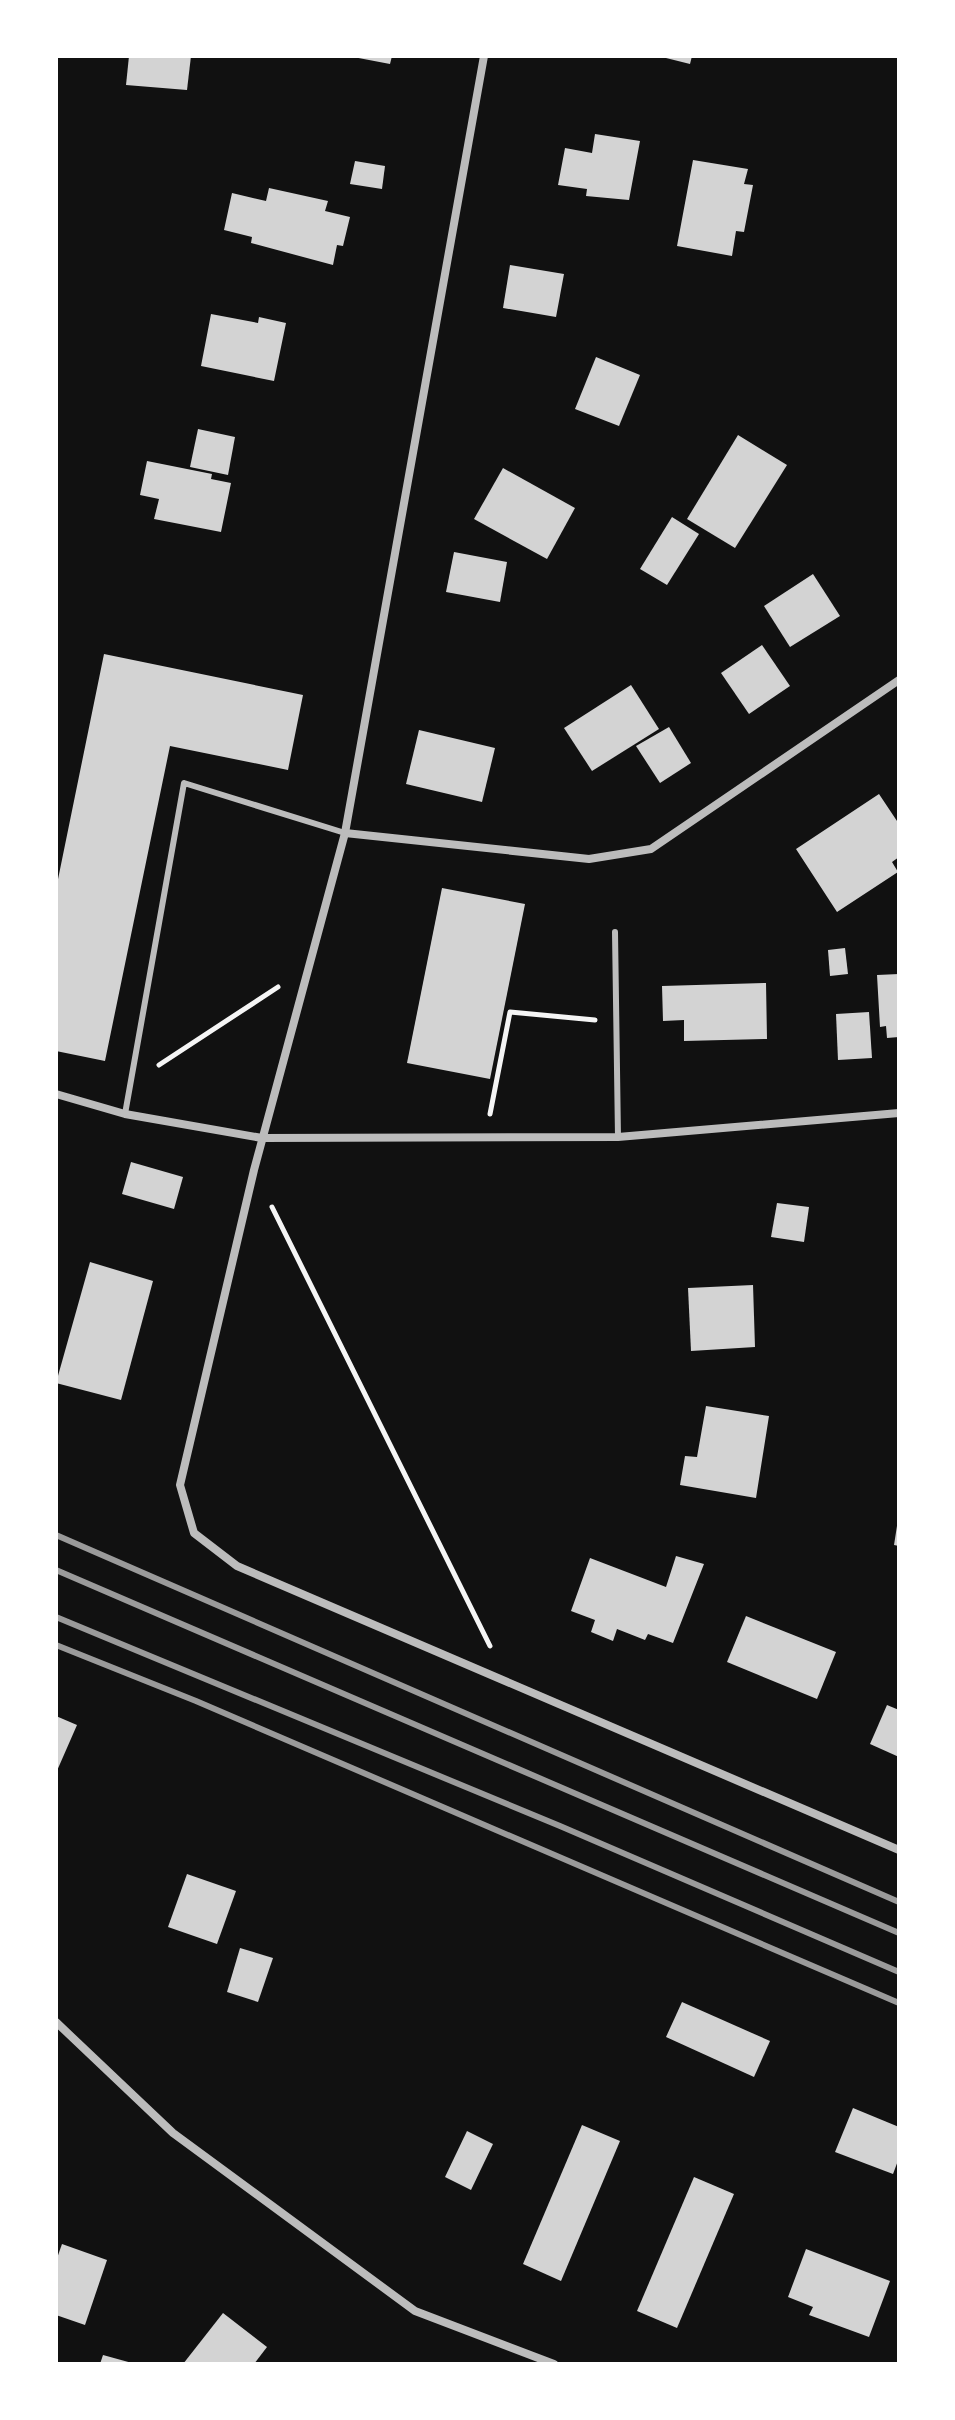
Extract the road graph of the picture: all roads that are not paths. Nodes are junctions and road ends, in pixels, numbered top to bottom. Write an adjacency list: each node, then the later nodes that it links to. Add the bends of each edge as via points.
1 (484, 56): 3 (street)
2 (899, 680): 3 (street, via 651,849 589,859)
3 (345, 833): 7 (lane, via 184,783); 9 (street)
4 (615, 932): 8 (lane)
5 (56, 1094): 7 (street)
6 (899, 1113): 8 (street)
7 (125, 1114): 9 (street)
8 (618, 1137): 9 (street)
9 (262, 1138): 10 (street, via 180,1485 194,1533 237,1566)
10 (899, 1850)
11 (56, 2022): 12 (street, via 173,2133 415,2311)
12 (554, 2364)

